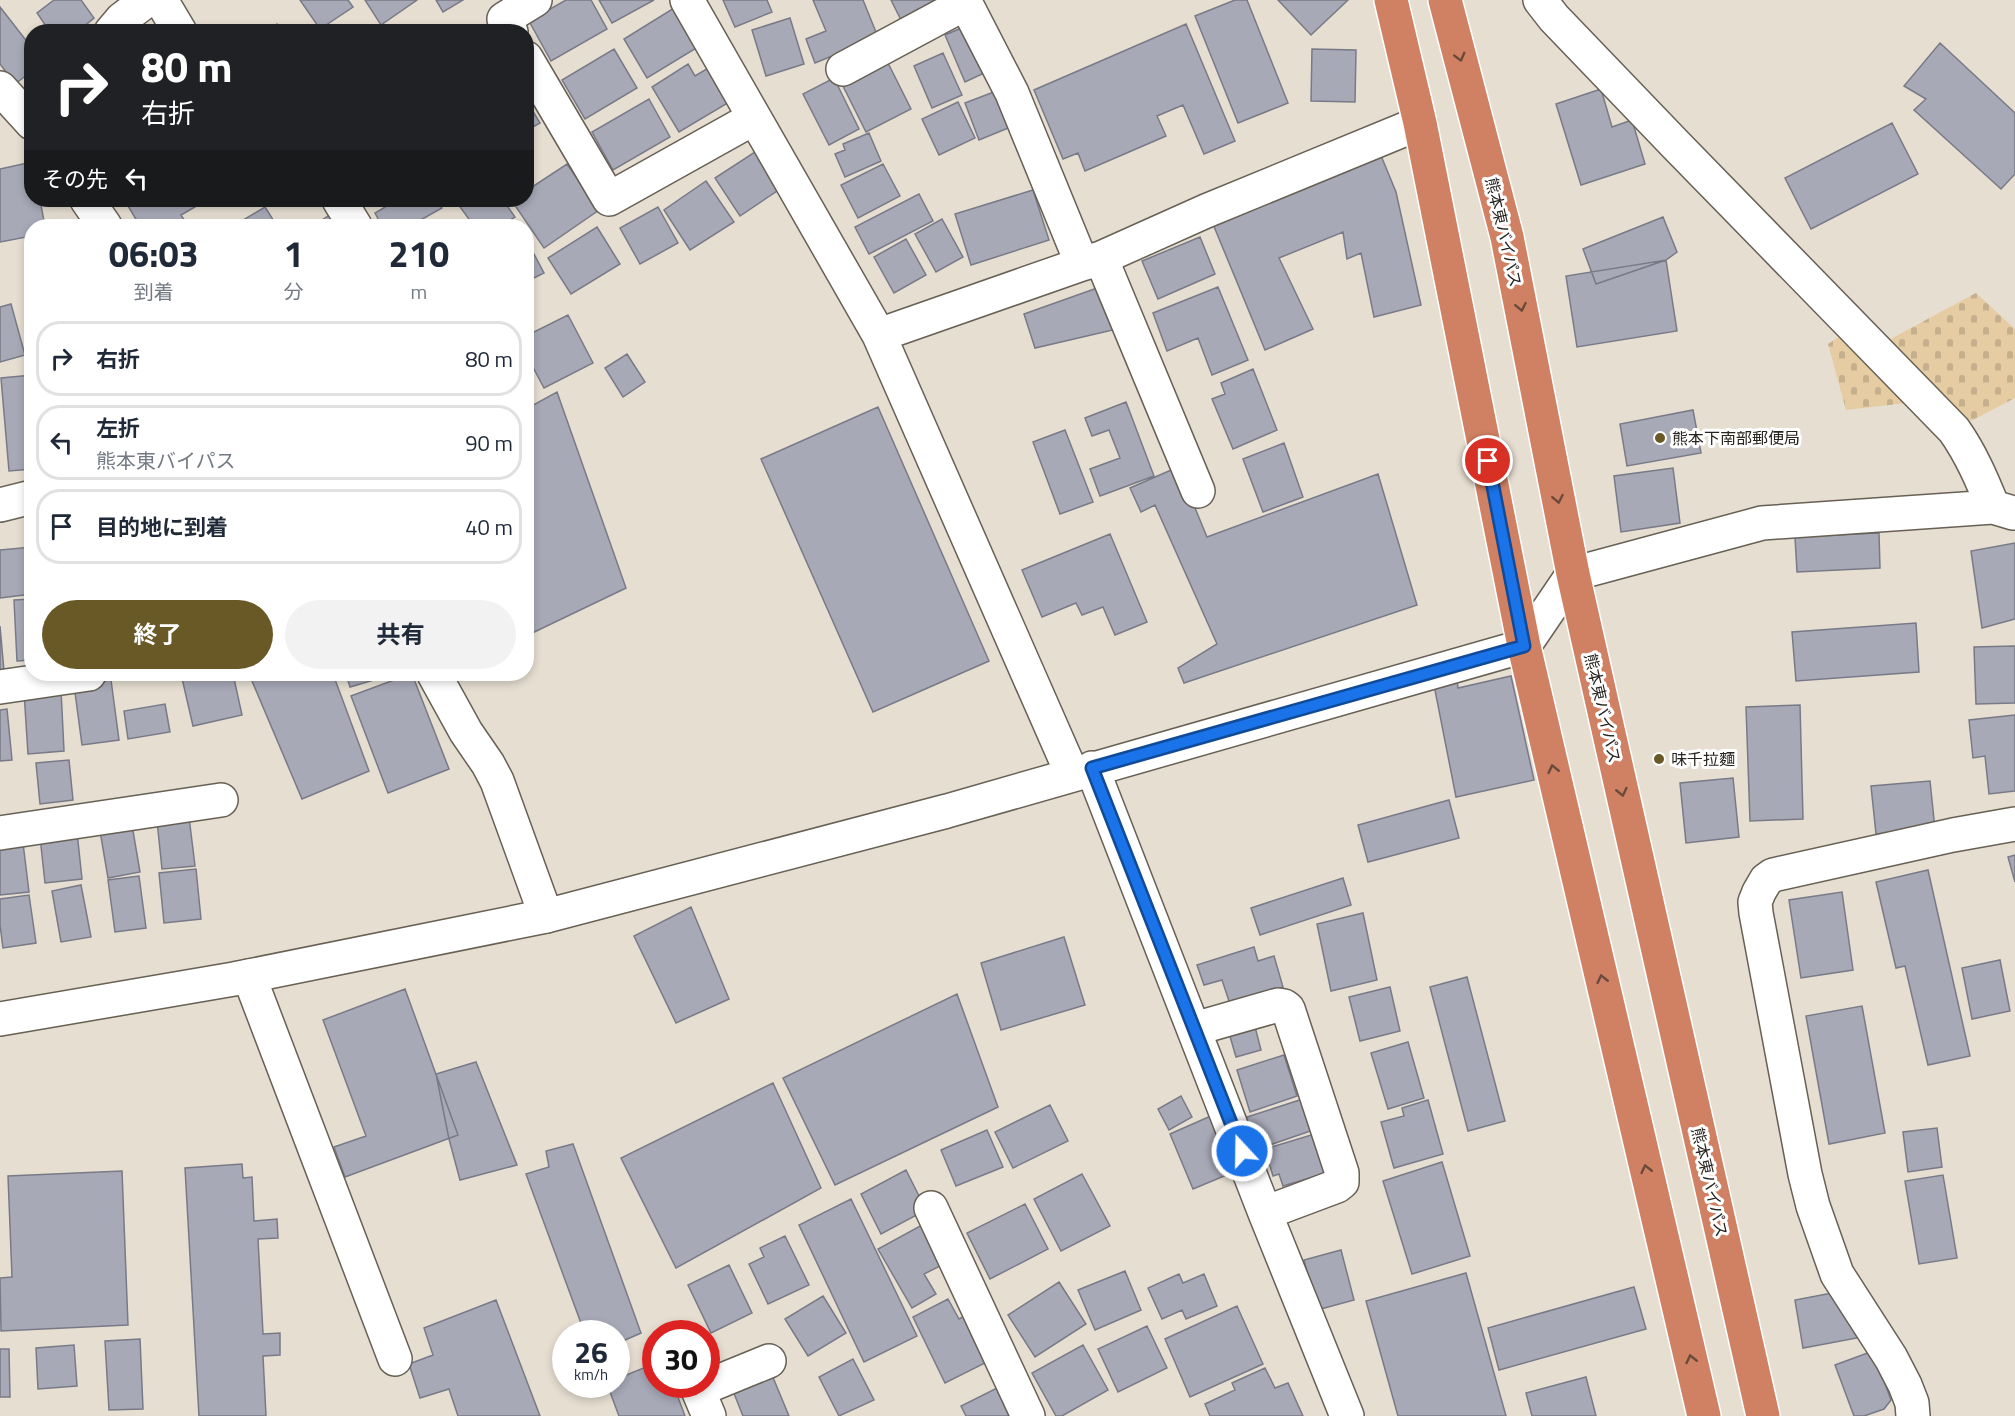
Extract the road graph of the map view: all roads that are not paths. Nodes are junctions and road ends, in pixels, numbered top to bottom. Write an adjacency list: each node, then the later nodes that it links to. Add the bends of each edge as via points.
1 (147, 0): 9 (street)
2 (161, 0): 10 (street)
3 (535, 0): 11 (street, via 504,19)
4 (687, 0): 16 (street)
5 (1391, 0): 17 (highway)
6 (1445, 0): 24 (highway, 熊本東バイパス, one-way to 24, via 1507,237)
7 (1540, 0): 23 (street, via 1676,146 1954,430)
8 (965, 1): 12 (street); 18 (street)
9 (118, 24)
10 (175, 24)
11 (507, 24)
12 (843, 69)
13 (534, 72): 16 (street, via 609,199)
14 (0, 88): 15 (street)
15 (24, 114)
16 (754, 118): 19 (street)
17 (1420, 123): 18 (street); 25 (highway)
18 (1091, 261): 19 (street); 20 (street)
19 (879, 335): 29 (street)
20 (1198, 490)
21 (24, 499): 22 (street)
22 (0, 505)
23 (2004, 510): 24 (street, via 1762,523)
24 (1573, 574): 25 (street); 45 (highway, 熊本東バイパス, one-way to 45)
25 (1524, 646): 29 (street); 44 (highway, one-way to 25)
26 (41, 681): 28 (street)
27 (438, 681): 33 (street, via 497,781)
28 (0, 687)
29 (1082, 771): 33 (street, via 947,811); 36 (street)
30 (221, 800): 32 (street)
31 (2015, 824): 46 (street, via 1773,875 1766,880 1755,902 1805,1174 1820,1229 1837,1275 1905,1384)
32 (0, 833)
33 (546, 916): 34 (street)
34 (249, 976): 35 (street); 39 (street)
35 (0, 1019)
36 (1194, 1029): 38 (street); 38 (street, via 1278,1005 1284,1005 1290,1014 1342,1182)
37 (931, 1208): 42 (street)
38 (1265, 1213): 43 (street)
39 (394, 1359)
40 (769, 1361): 41 (street, via 698,1390)
41 (710, 1416)
42 (1028, 1416)
43 (1347, 1416)
44 (1704, 1416)
45 (1763, 1416)
46 (1913, 1416)

